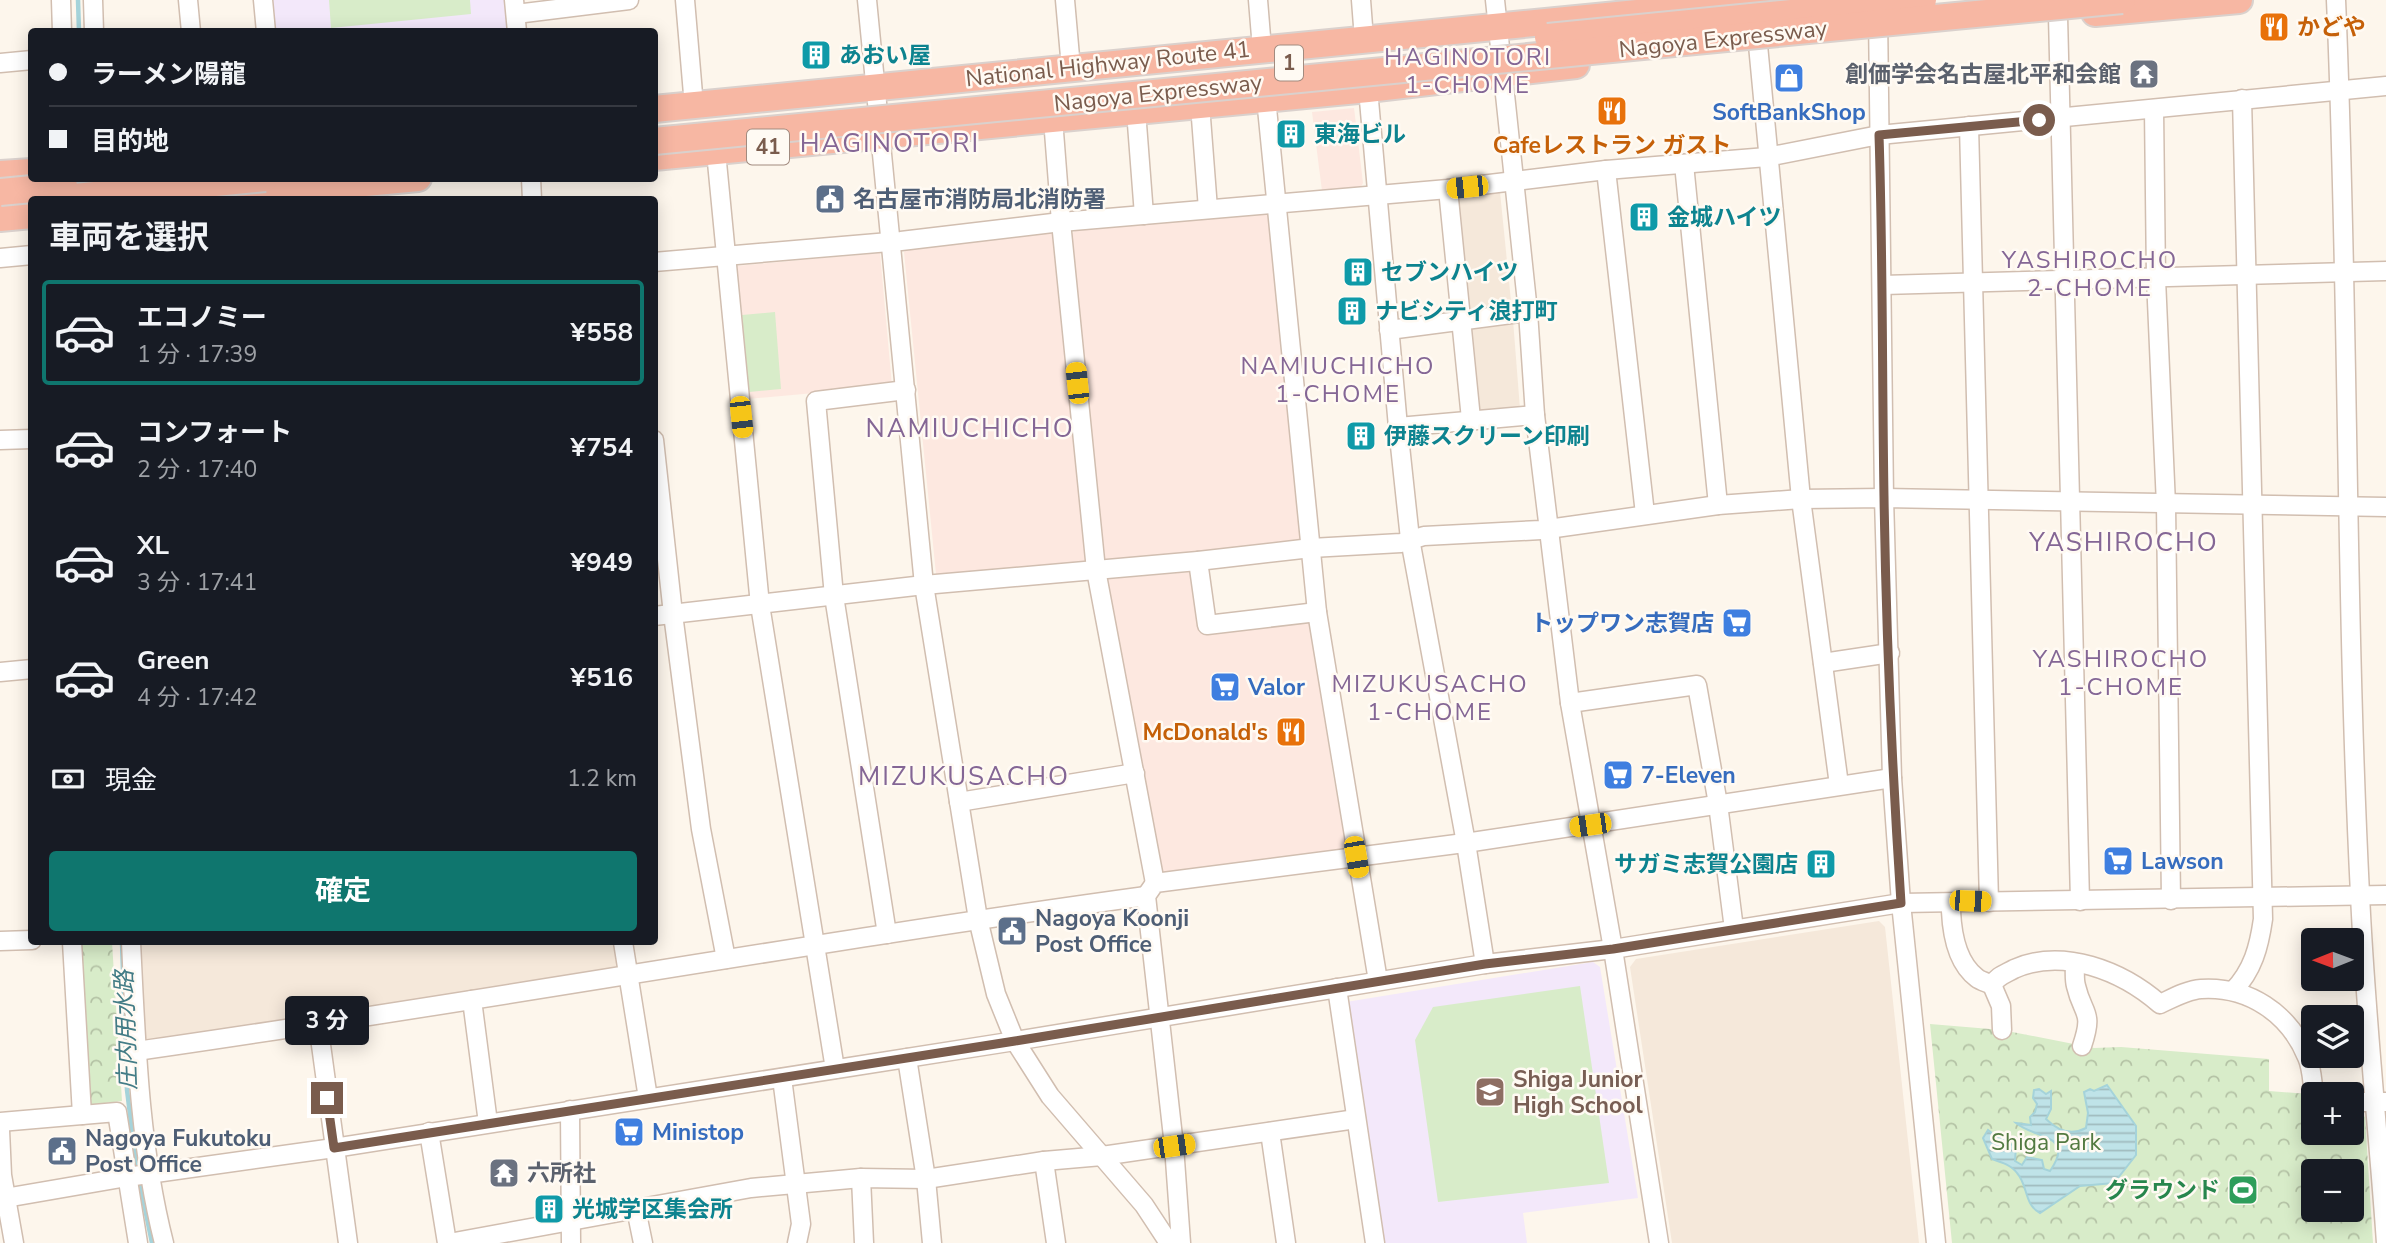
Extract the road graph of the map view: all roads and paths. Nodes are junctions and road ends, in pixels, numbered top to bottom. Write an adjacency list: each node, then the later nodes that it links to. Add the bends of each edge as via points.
1 (61, 0): 22 (street)
2 (93, 0): 23 (street)
3 (188, 0): 24 (street)
4 (263, 0): 25 (street)
5 (629, 0): 18 (street)
6 (685, 0): 41 (street)
7 (867, 0): 35 (street)
8 (1065, 0): 32 (street)
9 (1258, 0): 29 (street)
10 (1361, 0): 27 (street)
11 (1495, 0): 21 (street)
12 (1770, 0): 21 (highway, National Highway Route 41 / 41)
13 (1879, 0): 26 (street)
14 (1923, 0): 47 (highway, Nagoya Expressway / 1, bridge)
15 (2122, 0): 51 (highway, Nagoya Expressway / 1, bridge)
16 (2239, 0): 20 (highway, 41)
17 (2336, 0): 37 (street)
18 (597, 1): 19 (street)
19 (516, 15)
20 (2058, 16): 26 (highway, 41); 45 (street)
21 (1498, 26): 27 (highway, National Highway Route 41 / 41); 33 (street)
22 (62, 28)
23 (94, 28)
24 (191, 28)
25 (266, 28)
26 (1877, 35): 28 (highway, 41); 49 (street)
27 (1364, 39): 29 (highway, National Highway Route 41 / 41)
28 (1758, 45): 33 (highway, 41); 54 (street)
29 (1262, 49): 32 (highway, National Highway Route 41 / 41)
30 (28, 60): 31 (street)
31 (0, 64)
32 (1071, 68): 35 (highway, National Highway Route 41 / 41)
33 (1503, 73): 36 (highway, 41); 62 (street)
34 (2386, 86): 37 (street)
35 (877, 87): 41 (highway, National Highway Route 41 / 41); 50 (street)
36 (1368, 89): 38 (highway, 41); 66 (street)
37 (2340, 90): 39 (street); 83 (street)
38 (1266, 99): 40 (highway, 41); 70 (street)
39 (2242, 99): 43 (street); 84 (street)
40 (1199, 105): 44 (highway, 41); 72 (street)
41 (694, 106): 42 (highway, National Highway Route 41 / 41)
42 (658, 109)
43 (2154, 109): 45 (street); 85 (street)
44 (1136, 111): 46 (highway, 41); 74 (street)
45 (2062, 117): 48 (street); 87 (street)
46 (1053, 119): 50 (highway, 41); 76 (street)
47 (658, 126)
48 (1969, 126): 49 (street); 86 (street)
49 (1879, 135): 54 (street); 88 (street)
50 (881, 136): 52 (highway, 41); 77 (street)
51 (658, 141)
52 (716, 152): 53 (highway, 41); 79 (street)
53 (658, 157)
54 (1767, 157): 55 (street); 99 (street)
55 (1684, 164): 56 (street); 103 (street)
56 (1606, 170): 62 (street); 108 (street)
57 (28, 172): 58 (highway)
58 (0, 174)
59 (96, 182): 65 (highway, bridge)
60 (225, 182): 67 (highway, bridge)
61 (404, 182): 64 (highway)
62 (1514, 182): 63 (street); 89 (street)
63 (1448, 189): 66 (street); 90 (street)
64 (372, 191): 68 (highway)
65 (0, 192)
66 (1377, 194): 70 (street); 91 (street)
67 (85, 196)
68 (266, 196)
69 (28, 201): 71 (highway)
70 (1276, 203): 72 (street); 111 (street)
71 (0, 204)
72 (1208, 209): 74 (street)
73 (28, 215): 75 (highway)
74 (1144, 215): 76 (street)
75 (0, 218)
76 (1061, 222): 77 (street); 113 (street)
77 (891, 242): 79 (street); 92 (street)
78 (28, 255): 80 (street)
79 (724, 257): 81 (street); 116 (street)
80 (0, 258)
81 (658, 262)
82 (2386, 271): 83 (street)
83 (2344, 272): 84 (street); 105 (street)
84 (2246, 276): 85 (street); 102 (street)
85 (2156, 279): 87 (street); 104 (street)
86 (1974, 282): 87 (street); 88 (street); 100 (street)
87 (2066, 282): 101 (street)
88 (1883, 285): 98 (street)
89 (1528, 312): 90 (street); 93 (street)
90 (1460, 320): 91 (street); 94 (street)
91 (1389, 330): 95 (street)
92 (906, 390): 114 (street); 115 (street, via 816,401)
93 (1535, 415): 94 (street); 109 (street)
94 (1471, 419): 95 (street)
95 (1398, 427): 110 (street)
96 (28, 439): 97 (street)
97 (0, 440)
98 (1884, 498): 99 (street); 100 (street); 119 (street)
99 (1801, 499): 103 (street); 120 (street)
100 (1980, 501): 101 (street); 138 (street)
101 (2071, 503): 104 (street); 137 (street)
102 (2252, 504): 104 (street); 105 (street); 135 (street)
103 (1718, 505): 108 (street)
104 (2166, 505): 136 (street)
105 (2347, 506): 106 (street); 133 (street)
106 (2386, 507)
107 (658, 510): 118 (street)
108 (1645, 514): 109 (street)
109 (1550, 528): 110 (street); 123 (street)
110 (1410, 539): 111 (street); 130 (street)
111 (1311, 548): 112 (street); 117 (street)
112 (1199, 561): 113 (street); 117 (street, via 1208,625)
113 (1096, 570): 114 (street); 124 (street)
114 (924, 585): 115 (street); 127 (street)
115 (834, 596): 116 (street); 143 (street)
116 (760, 605): 118 (street); 149 (street)
117 (1317, 612): 131 (street)
118 (664, 615): 151 (street)
119 (1890, 653): 120 (street); 125 (street)
120 (1823, 663): 126 (street)
121 (28, 669): 122 (street)
122 (0, 672)
123 (1570, 703): 128 (street, via 1697,685); 129 (street)
124 (1135, 774): 127 (street); 132 (street)
125 (1892, 778): 126 (street); 139 (street)
126 (1839, 785): 128 (street)
127 (959, 802): 141 (street)
128 (1718, 804): 129 (street); 142 (street)
129 (1590, 825): 130 (street); 150 (street)
130 (1466, 843): 131 (street); 153 (street)
131 (1356, 857): 132 (street); 155 (street)
132 (1150, 889): 141 (street); 160 (street)
133 (2360, 895): 134 (street); 135 (street); 171 (street)
134 (2386, 895)
135 (2262, 898): 136 (street); 158 (street, via 2259,947)
136 (2171, 900): 137 (street)
137 (2080, 901): 138 (street)
138 (1989, 902): 139 (street)
139 (1901, 903): 142 (street); 208 (street)
140 (1951, 911): 156 (street, via 1963,961 1977,978)
141 (978, 919): 143 (street); 163 (street, via 996,994)
142 (1734, 929): 150 (street)
143 (887, 934): 149 (street)
144 (28, 940): 145 (street)
145 (0, 941)
146 (72, 945): 173 (street)
147 (131, 945): 165 (street)
148 (624, 945): 154 (street)
149 (816, 946): 151 (street); 167 (street)
150 (1613, 949): 153 (street); 207 (street)
151 (726, 959): 154 (street)
152 (2075, 963): 156 (street, via 2043,961 2020,966 1996,978); 158 (street, via 2125,978 2160,1004 2199,989); 164 (street, via 2076,986 2087,1011)
153 (1485, 964): 155 (street)
154 (629, 974): 159 (street); 170 (street)
155 (1378, 981): 157 (street)
156 (1992, 985): 162 (street, via 2001,1006)
157 (1337, 988): 160 (street); 174 (street)
158 (2233, 991): 169 (street, via 2273,1009 2289,1024 2308,1059)
159 (472, 1000): 161 (street); 176 (street)
160 (1160, 1017): 163 (street); 180 (street)
161 (318, 1023): 165 (street); 181 (street)
162 (2002, 1030)
163 (1015, 1041): 166 (street); 182 (street, via 1050,1096)
164 (2082, 1046)
165 (137, 1051): 184 (street)
166 (907, 1058): 167 (street); 187 (street)
167 (835, 1069): 168 (street)
168 (782, 1078): 170 (street); 188 (street)
169 (2312, 1082)
170 (648, 1098): 172 (street)
171 (2381, 1102): 209 (street)
172 (570, 1111): 176 (street); 191 (street)
173 (82, 1115): 175 (street); 185 (street, via 117,1112)
174 (1356, 1119): 179 (street); 206 (street)
175 (0, 1122)
176 (488, 1123): 178 (street)
177 (0, 1130): 189 (street)
178 (429, 1132): 181 (street); 196 (street)
179 (1270, 1132): 180 (street); 205 (street)
180 (1174, 1146): 182 (street); 204 (street)
181 (334, 1148): 184 (street); 195 (street)
182 (1102, 1156): 183 (street); 203 (street)
183 (1044, 1161): 187 (street); 202 (street)
184 (149, 1173): 185 (street); 194 (street)
185 (127, 1177): 189 (street); 193 (street)
186 (861, 1178): 187 (street); 188 (street); 200 (street)
187 (926, 1180): 201 (street)
188 (796, 1183): 190 (street); 199 (street, via 802,1224)
189 (3, 1198): 192 (street)
190 (636, 1209): 191 (street); 198 (street)
191 (571, 1220): 196 (street); 197 (street)
192 (14, 1243)
193 (138, 1243)
194 (164, 1243)
195 (348, 1243)
196 (448, 1243)
197 (571, 1243)
198 (643, 1243)
199 (797, 1243)
200 (864, 1243)
201 (932, 1243)
202 (1056, 1243)
203 (1169, 1243)
204 (1181, 1243)
205 (1286, 1243)
206 (1375, 1243)
207 (1659, 1243)
208 (1936, 1243)
209 (2386, 1243)

